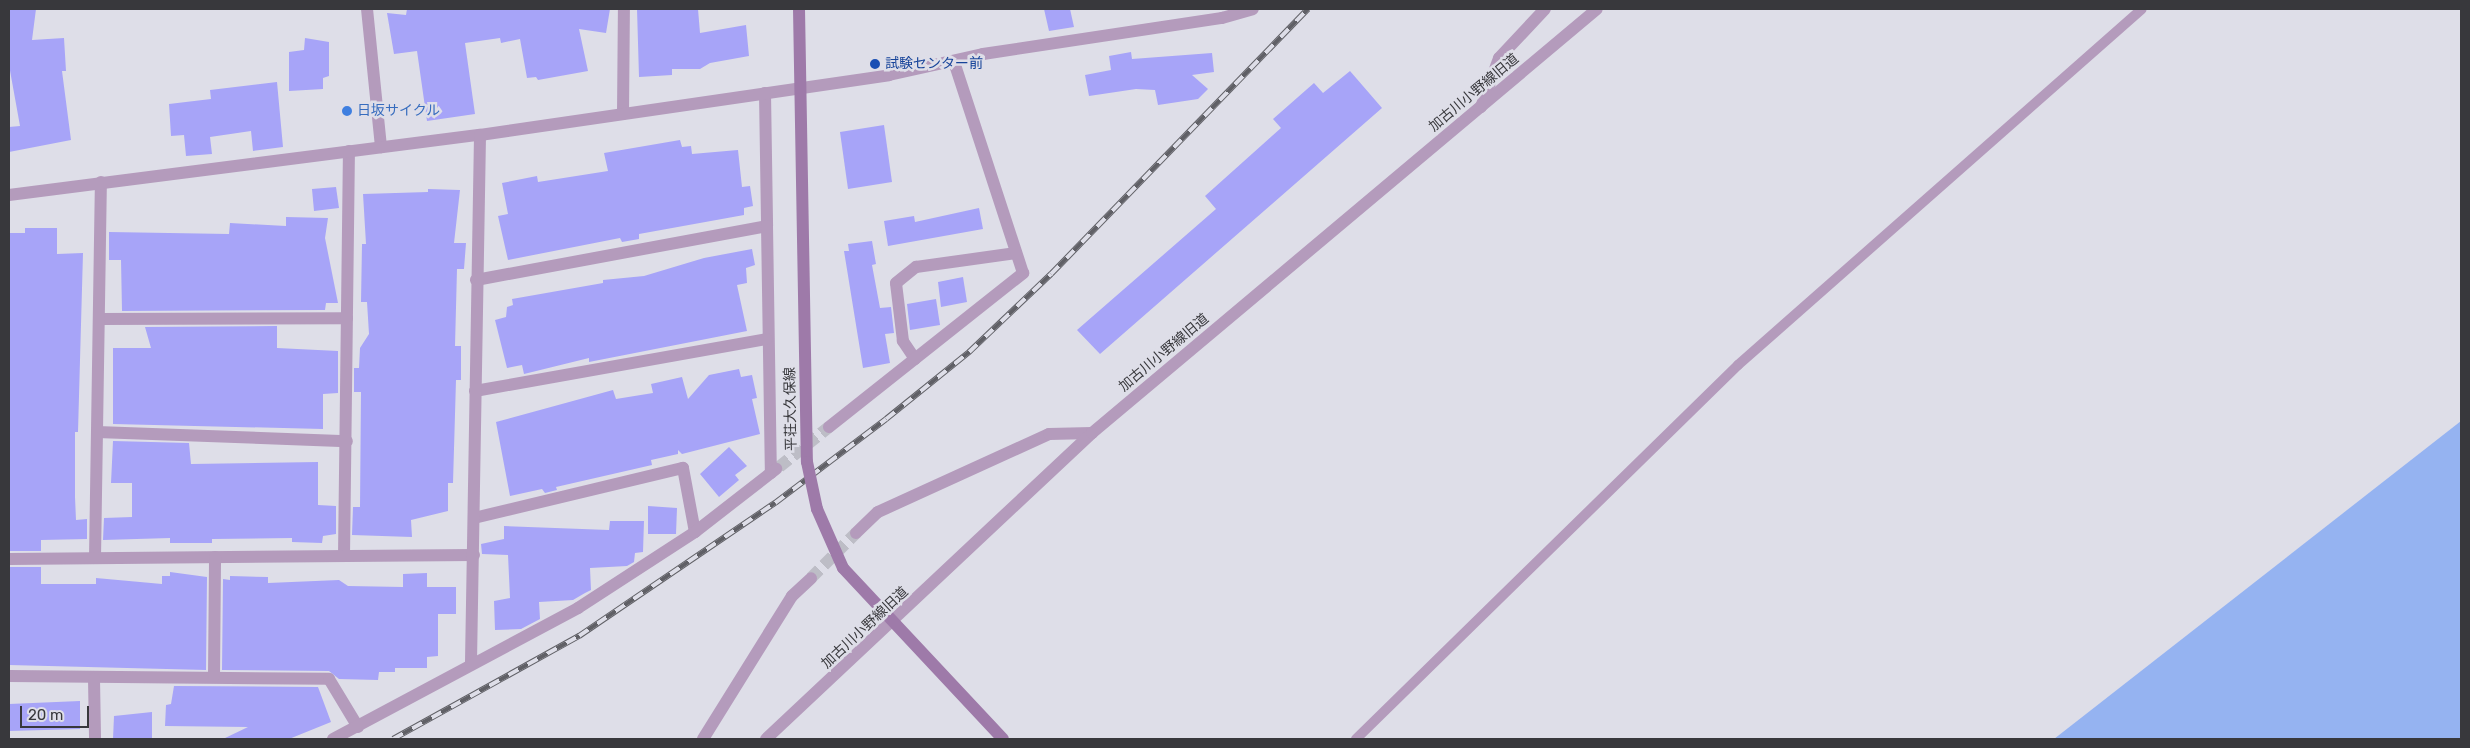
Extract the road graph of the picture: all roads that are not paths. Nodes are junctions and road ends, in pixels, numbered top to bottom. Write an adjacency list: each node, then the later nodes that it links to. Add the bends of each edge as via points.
1 (367, 9): 14 (street)
2 (624, 9): 12 (street)
3 (799, 9): 9 (main road, 平荘大久保線)
4 (1544, 9): 11 (street, via 1499,58)
5 (1597, 9): 11 (street, 加古川小野線旧道)
6 (2142, 9): 50 (lane, via 1738,365)
7 (1244, 10): 8 (street, via 983,54)
8 (954, 62): 9 (street); 19 (street)
9 (800, 88): 10 (street); 39 (main road, 平荘大久保線, bridge, via 807,462 817,509 843,568)
10 (765, 93): 12 (street); 18 (street)
11 (1481, 107): 28 (street, 加古川小野線旧道)
12 (623, 114): 13 (street)
13 (480, 135): 14 (street); 20 (street)
14 (381, 147): 15 (street)
15 (349, 151): 16 (street); 21 (street)
16 (101, 182): 17 (street); 22 (street)
17 (9, 195)
18 (766, 226): 20 (street); 23 (street)
19 (1016, 254): 24 (street, via 1023,274); 24 (street, via 916,267 896,283 903,341)
20 (476, 280): 25 (street)
21 (347, 318): 22 (street); 29 (street)
22 (99, 319): 27 (street)
23 (766, 339): 25 (street); 31 (street, via 775,470)
24 (915, 359): 26 (street)
25 (475, 390): 30 (street)
26 (829, 427)
27 (97, 432): 29 (street); 36 (street)
28 (1092, 433): 32 (street, via 1049,434 878,512); 39 (street, 加古川小野線旧道)
29 (347, 441): 34 (street)
30 (474, 518): 31 (street, via 683,468); 33 (street)
31 (695, 532): 40 (street, via 578,608)
32 (856, 533)
33 (474, 555): 34 (street); 40 (street)
34 (344, 556): 35 (street)
35 (215, 557): 36 (street); 42 (street)
36 (95, 558): 37 (street)
37 (9, 559)
38 (810, 578): 47 (street, via 792,596)
39 (894, 622): 48 (street, 加古川小野線旧道); 49 (main road, 平荘大久保線)
40 (471, 662): 44 (street)
41 (9, 676): 43 (street)
42 (214, 676): 43 (street); 44 (street, via 329,679)
43 (94, 678): 45 (street)
44 (358, 727): 46 (street)
45 (94, 739)
46 (333, 739)
47 (703, 739)
48 (766, 739)
49 (1003, 739)
50 (1356, 739)

